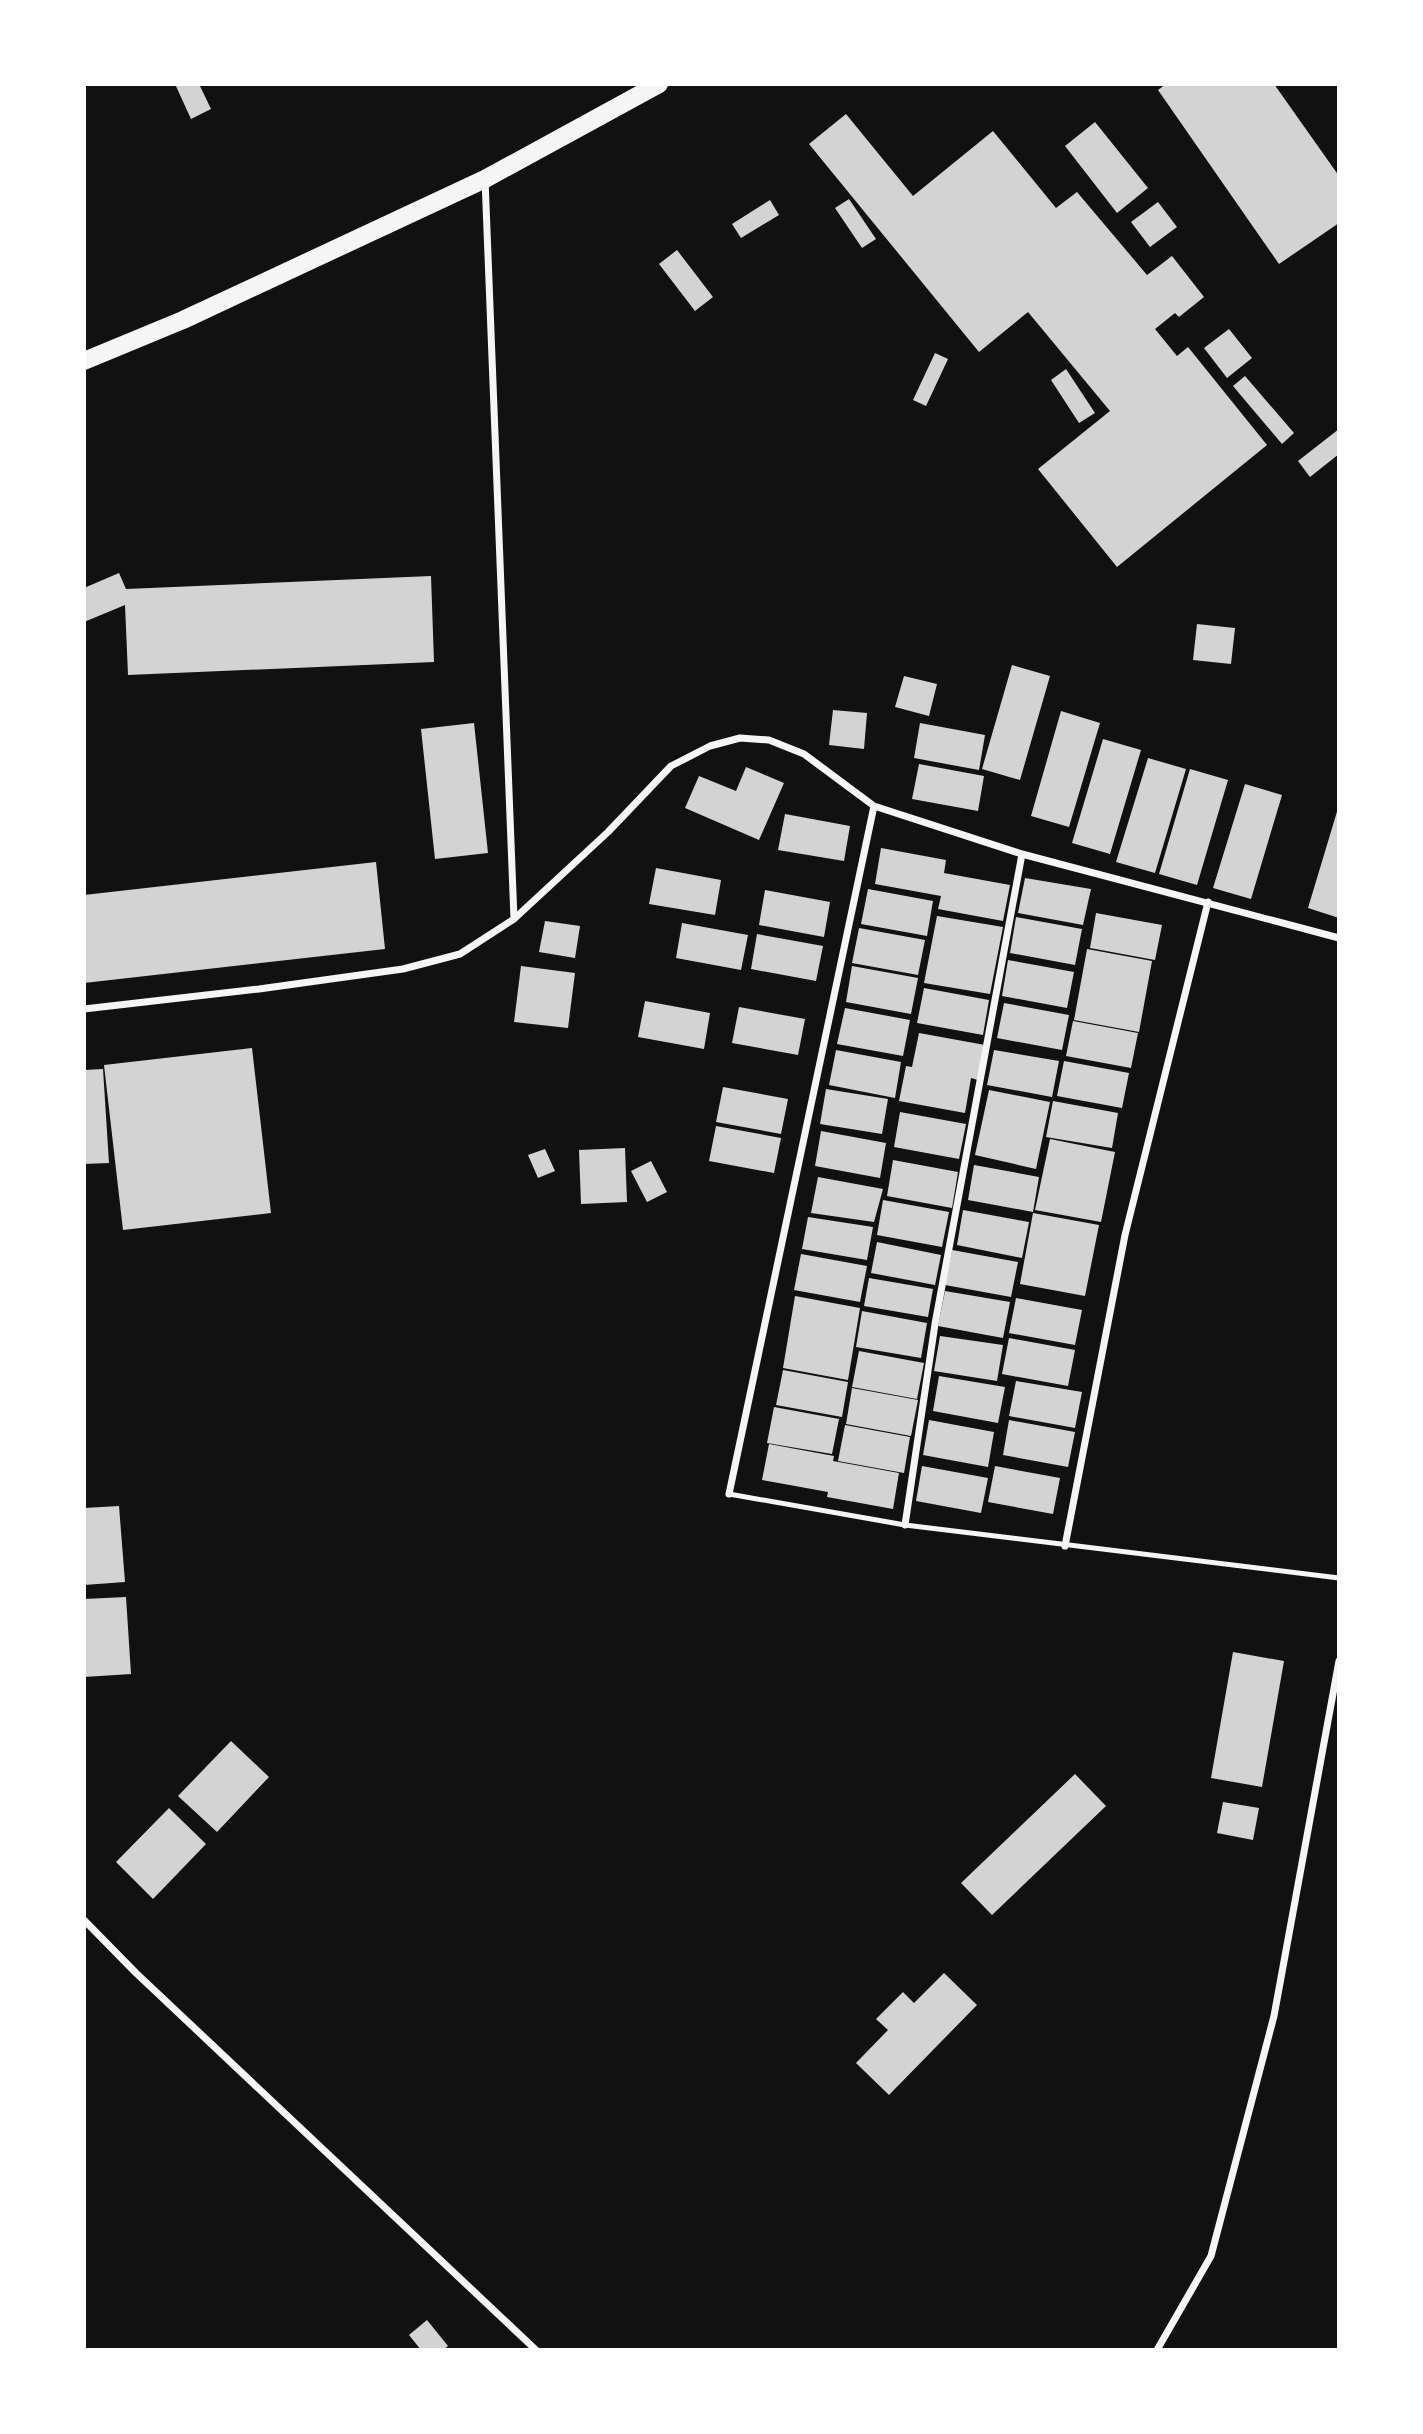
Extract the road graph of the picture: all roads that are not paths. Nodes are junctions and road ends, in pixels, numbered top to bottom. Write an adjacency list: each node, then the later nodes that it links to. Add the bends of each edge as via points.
1 (659, 84): 2 (main road)
2 (485, 179): 3 (main road, via 183,320); 7 (street)
3 (84, 361)
4 (874, 806): 5 (street); 7 (street, via 804,754 769,740 740,738 710,746 671,766); 10 (street)
5 (1022, 855): 6 (street); 11 (street, via 935,1324)
6 (1208, 902): 8 (street); 12 (street, via 1125,1235)
7 (514, 919): 9 (street, via 460,954 402,970)
8 (1339, 938)
9 (84, 1009)
10 (729, 1494): 11 (lane)
11 (905, 1525): 12 (lane)
12 (1065, 1546): 13 (lane)
13 (1339, 1578)
14 (1339, 1661): 17 (street, via 1273,2016 1211,2256)
15 (84, 1920): 16 (street)
16 (536, 2350)
17 (1157, 2350)

